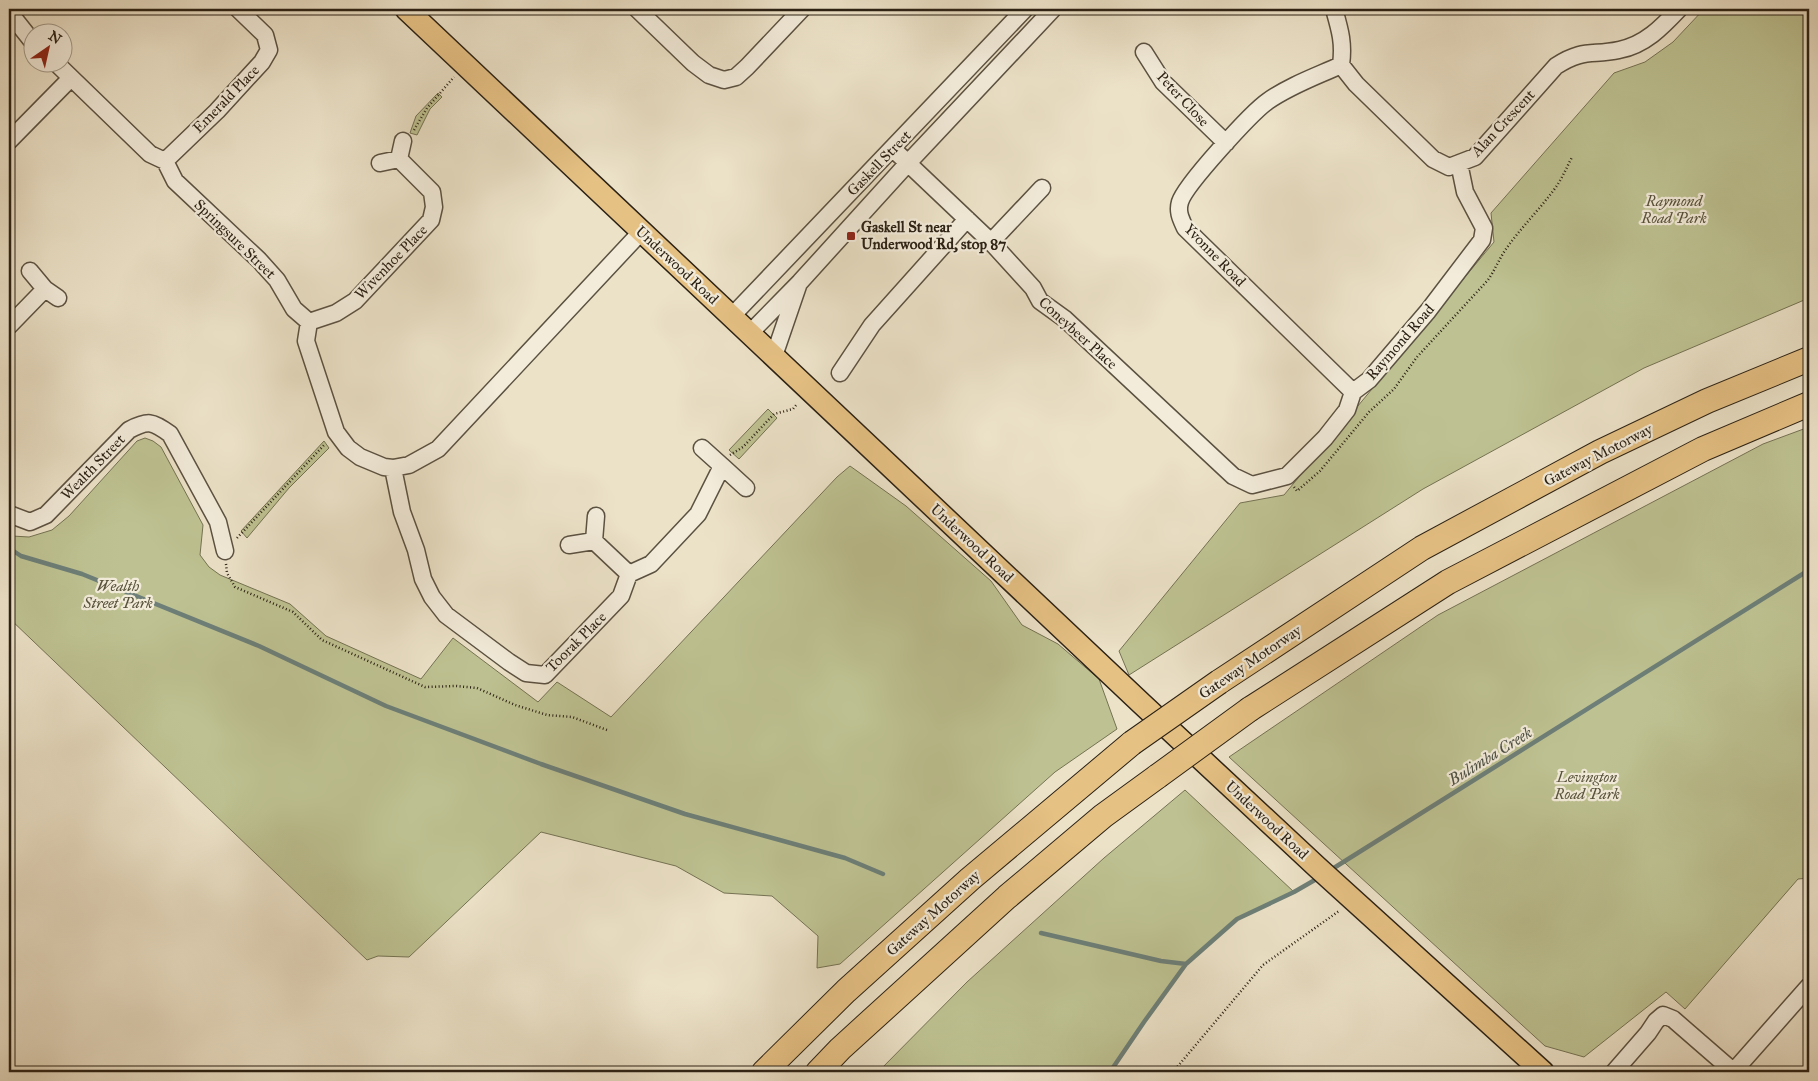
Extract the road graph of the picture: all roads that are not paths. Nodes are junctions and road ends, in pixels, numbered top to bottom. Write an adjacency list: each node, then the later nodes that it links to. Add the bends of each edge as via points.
1 (238, 9): 20 (street, Emerald Place, via 264,35 268,50 262,62 217,111)
2 (406, 9): 26 (main road, Underwood Road)
3 (637, 9): 4 (street, via 693,63 709,75 724,80 736,77 747,67)
4 (802, 9)
5 (1024, 9): 18 (street, Gaskell Street)
6 (1053, 9): 22 (street, Gaskell Street)
7 (1334, 9): 12 (street, via 1342,35)
8 (1679, 9): 23 (street, Alan Crescent, via 1661,28 1634,45 1571,56 1556,66 1475,156)
9 (9, 12): 10 (street)
10 (22, 28)
11 (1144, 52): 17 (street, Peter Close, via 1163,82)
12 (1341, 65): 17 (street, Yvonne Road, via 1287,89 1267,102); 23 (street, Alan Crescent, via 1356,84 1433,159 1449,167)
13 (65, 72): 14 (street, Springsure Street)
14 (71, 78): 15 (street); 20 (street, Springsure Street, via 150,154)
15 (9, 141)
16 (402, 141): 19 (street)
17 (1226, 143): 39 (street, Yvonne Road, via 1185,191 1178,214 1185,228)
18 (893, 148): 22 (street, Coneybeer Place); 32 (street, Gaskell Street)
19 (399, 159): 21 (street); 33 (street, Wivenhoe Place, via 432,192 434,207 431,220 355,301 336,313)
20 (165, 161): 33 (street, Springsure Street, via 175,181 259,260 277,280 294,309)
21 (380, 163)
22 (908, 163): 25 (street, Coneybeer Place); 29 (street, Gaskell Street)
23 (1458, 163): 39 (street, Raymond Road, via 1465,192 1484,228 1482,240 1428,311 1369,380)
24 (1042, 188): 27 (street)
25 (967, 219): 27 (street, Coneybeer Place); 38 (street, via 872,325)
26 (641, 232): 32 (main road, Underwood Road); 43 (street, via 438,449 409,465)
27 (991, 242): 44 (street, Coneybeer Place, via 1033,288 1040,301 1065,319 1233,476)
28 (30, 271): 30 (street)
29 (800, 282): 35 (street, Gaskell Street); 36 (street, Gaskell Street)
30 (45, 289): 31 (street); 34 (street)
31 (58, 298)
32 (732, 316): 35 (main road, Underwood Road)
33 (309, 322): 43 (street, via 306,340 336,432 360,457)
34 (9, 326)
35 (750, 333): 36 (main road, Underwood Road)
36 (774, 356): 55 (main road, Underwood Road, via 1318,867)
37 (1809, 359): 53 (highway, Gateway Motorway, bridge, via 1707,401 1600,452 1422,548 1219,682 1132,743 970,879 846,991)
38 (840, 372)
39 (1353, 392): 44 (street, Raymond Road, via 1347,410 1326,438 1287,476)
40 (1809, 404): 54 (highway, bridge, via 1703,449 1448,582 1250,709 1103,816 1007,897)
41 (702, 448): 42 (street)
42 (722, 466): 45 (street); 51 (street, via 698,514 651,564)
43 (393, 468): 51 (street, Toorak Place, via 402,512 432,597 446,615 526,673 545,675 621,596)
44 (1252, 485)
45 (746, 488)
46 (9, 514): 50 (street, Wealth Street, via 30,522 46,515 129,430 143,423 158,425 170,434 218,522)
47 (596, 516): 48 (street)
48 (594, 541): 49 (street); 51 (street)
49 (569, 545)
50 (225, 552)
51 (629, 574)
52 (1809, 986): 57 (street)
53 (764, 1072)
54 (818, 1072)
55 (1542, 1072)
56 (1614, 1072): 57 (street, via 1663,1015 1673,1018)
57 (1734, 1072)

